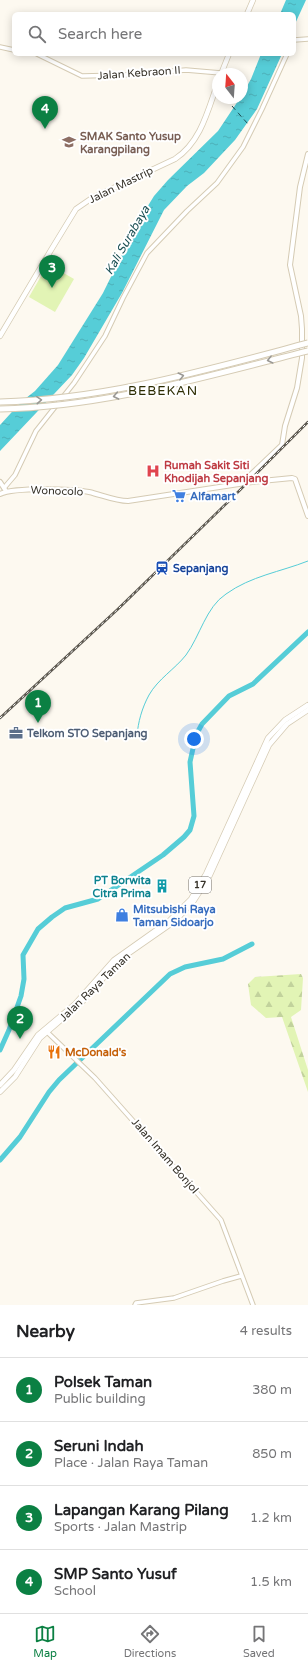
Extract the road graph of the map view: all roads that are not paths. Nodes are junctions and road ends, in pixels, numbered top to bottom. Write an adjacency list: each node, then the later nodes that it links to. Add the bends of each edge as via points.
1 (253, 0): 2 (main road)
2 (248, 12)
3 (308, 39): 4 (street)
4 (296, 40)
5 (0, 47): 6 (street)
6 (12, 50)
7 (42, 56): 11 (street, Jalan Kebraon II, via 82,76 186,70)
8 (229, 56): 10 (main road)
9 (286, 56): 21 (street, via 243,147 217,183 147,253 105,336 74,383 36,431 15,475)
10 (223, 68)
11 (212, 72)
12 (212, 99): 14 (main road, Jalan Mastrip, via 197,135 183,153 92,198 76,209)
13 (308, 154): 20 (main road, via 300,187 290,265 302,329 302,358 297,388 282,445)
14 (0, 336)
15 (308, 343): 17 (highway, one-way to 15, bridge, via 109,392)
16 (308, 351): 18 (highway, one-way to 18, bridge, via 162,388 111,398)
17 (0, 402)
18 (0, 409)
19 (0, 482): 21 (main road)
20 (241, 483): 21 (main road, Wonocolo, via 128,501 88,492); 23 (main road, Wonocolo, via 294,478)
21 (5, 489): 22 (main road)
22 (0, 494)
23 (308, 516)
24 (308, 705): 26 (main road, Jalan Raya Taman / 17, via 285,720 268,738 206,874 190,899 169,921 119,956 84,995)
25 (308, 710): 26 (main road, Jalan Raya Taman / 17, via 287,724 269,745 209,877 193,902 176,920 119,960 83,1001)
26 (45, 1030): 27 (main road, Jalan Raya Taman / 17, via 34,1040 14,1070); 28 (main road, Jalan Raya Taman / 17, via 15,1077); 29 (street, Jalan Imam Bonjol, via 152,1140 221,1220)
27 (0, 1085)
28 (0, 1092)
29 (241, 1276): 30 (street, via 174,1298); 31 (street, Jalan Imam Bonjol)
30 (135, 1305)
31 (253, 1305)

